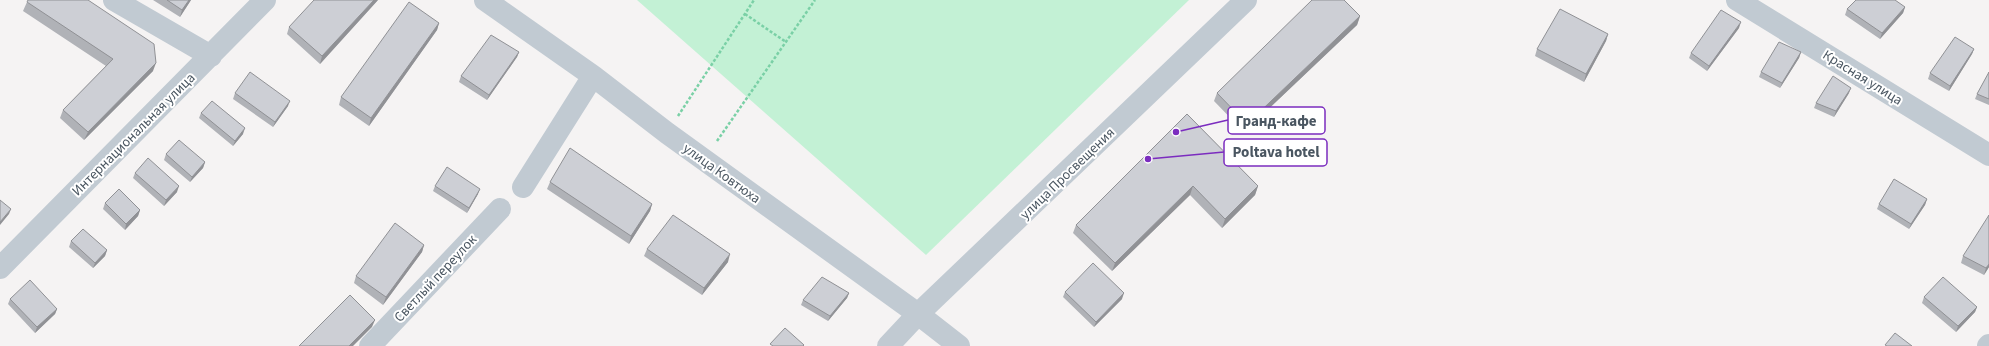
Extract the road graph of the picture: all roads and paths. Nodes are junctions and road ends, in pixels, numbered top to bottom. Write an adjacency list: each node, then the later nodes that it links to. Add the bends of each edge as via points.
1 (114, 0): 10 (street)
2 (266, 0): 10 (street, Интернациональная улица)
3 (485, 0): 11 (street, улица Ковтюха)
4 (754, 0): 8 (path)
5 (815, 0): 9 (path)
6 (1246, 0): 18 (street, улица Просвещения)
7 (1737, 0): 14 (street, Красная улица)
8 (745, 14): 9 (path); 12 (path)
9 (786, 42): 13 (path)
10 (211, 56): 17 (street, Интернациональная улица)
11 (593, 76): 12 (street, улица Ковтюха); 15 (street)
12 (666, 133): 18 (street, улица Ковтюха)
13 (717, 141)
14 (1989, 155)
15 (523, 187)
16 (500, 209): 19 (street, Светлый переулок)
17 (0, 268)
18 (918, 314): 20 (street, улица Просвещения); 21 (street, улица Ковтюха)
19 (370, 346)
20 (888, 346)
21 (959, 346)

